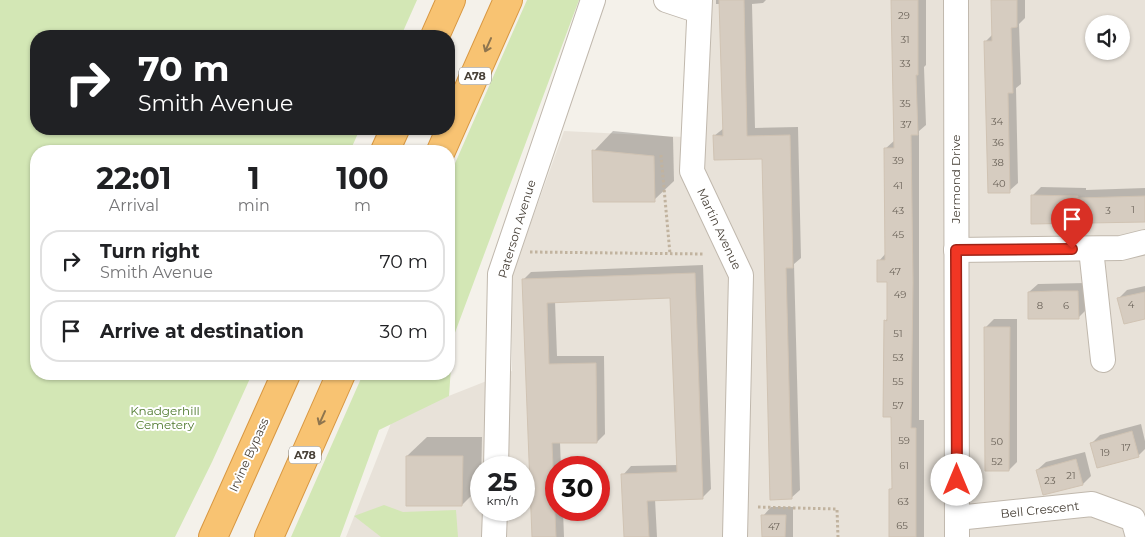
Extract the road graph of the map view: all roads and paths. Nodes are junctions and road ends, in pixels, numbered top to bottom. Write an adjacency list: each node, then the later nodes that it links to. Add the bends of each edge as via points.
1 (451, 0): 7 (highway)
2 (508, 0): 8 (highway, A78, one-way to 8)
3 (593, 0): 13 (street, Paterson Avenue)
4 (666, 0): 6 (street, Martin Avenue)
5 (956, 0): 12 (street, Jermond Drive)
6 (700, 6): 20 (street, Martin Avenue, via 692,171 741,275)
7 (438, 30)
8 (455, 119)
9 (661, 155): 14 (path)
10 (1145, 242): 11 (street, via 1120,248)
11 (1091, 249): 12 (street); 16 (street)
12 (956, 250): 22 (street, Jermond Drive)
13 (507, 252): 14 (path); 19 (street, Paterson Avenue, via 500,274)
14 (670, 254): 15 (path)
15 (704, 254)
16 (1103, 360)
17 (283, 380): 23 (highway, Irvine Bypass)
18 (339, 380): 24 (highway, A78, one-way to 24)
19 (496, 456)
20 (735, 507): 26 (street, Martin Avenue); 27 (path, via 837,509)
21 (495, 521): 25 (street)
22 (957, 528): 28 (street, Bell Crescent, via 1092,504 1133,519)
23 (213, 537)
24 (268, 537)
25 (494, 537)
26 (735, 537)
27 (838, 537)
28 (1138, 537)

